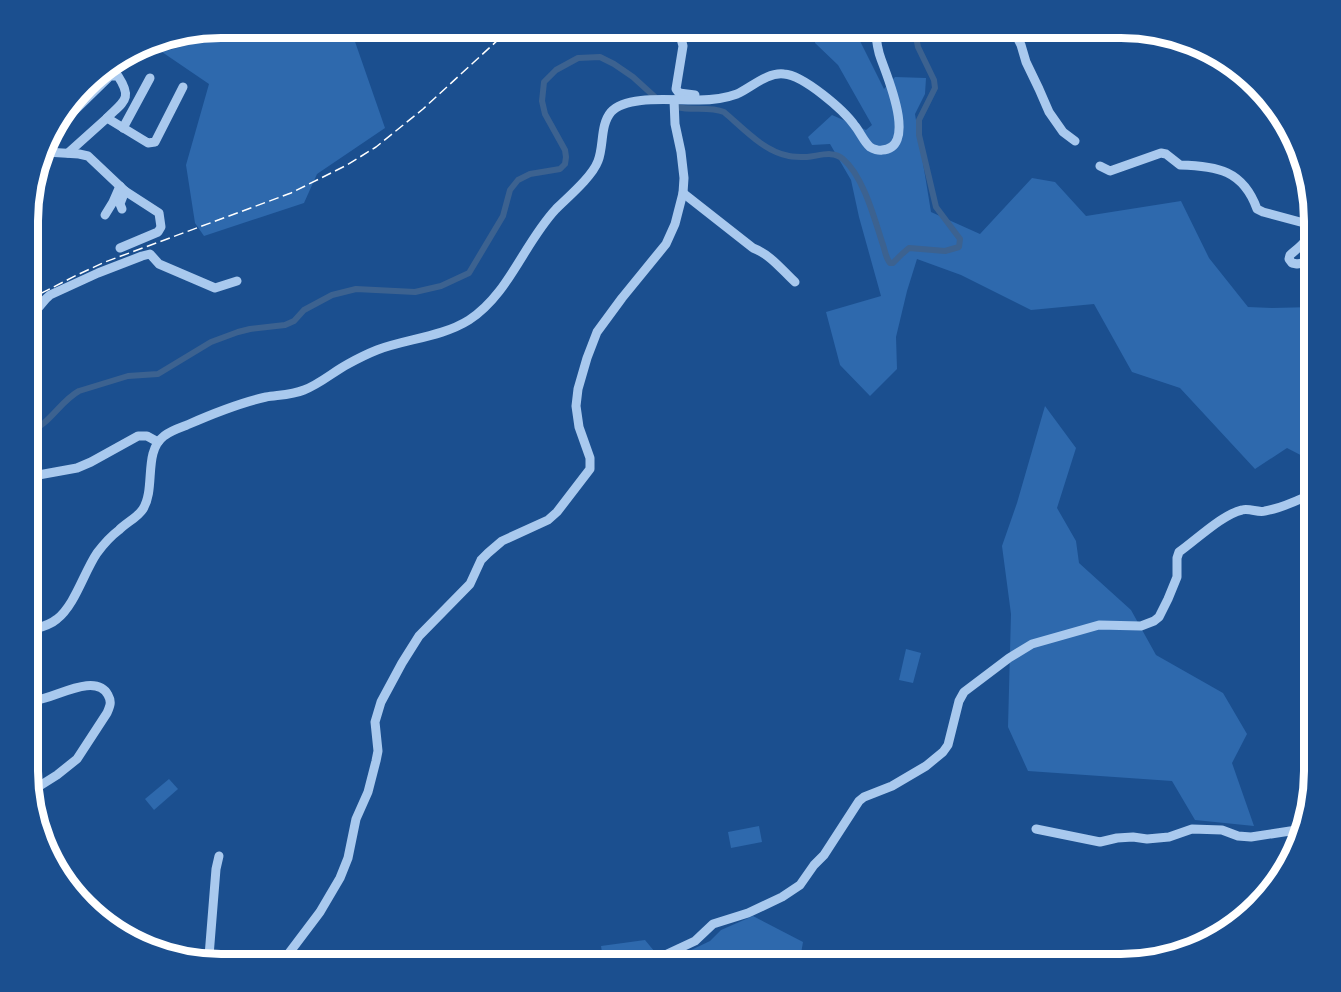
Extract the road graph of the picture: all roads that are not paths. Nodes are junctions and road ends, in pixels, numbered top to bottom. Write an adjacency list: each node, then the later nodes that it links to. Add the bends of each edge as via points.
1 (681, 38): 8 (street, via 676,89)
2 (876, 38): 8 (street, via 899,119 895,144 886,150 870,146 853,123 797,77 772,75 736,94)
3 (1018, 38): 12 (street, via 1049,112)
4 (150, 78): 11 (street)
5 (183, 87): 11 (street, via 155,142 148,143)
6 (96, 90): 9 (street); 10 (street, via 110,76 118,76 125,87 123,101)
7 (674, 100): 8 (street); 17 (street); 27 (street, via 632,101 612,111 605,124 598,161 590,174 540,228 490,302 469,320 378,350 301,391 266,397 195,421 164,435)
8 (701, 100)
9 (75, 110)
10 (107, 118): 11 (street); 13 (street)
11 (123, 128)
12 (1075, 141)
13 (78, 149): 14 (street); 16 (street)
14 (50, 153)
15 (1100, 166): 20 (street, via 1110,171 1161,153 1180,165 1220,169 1248,189 1257,209)
16 (122, 188): 18 (street); 19 (street); 22 (street, via 159,213 161,226 158,232)
17 (683, 193): 25 (street, via 774,261); 37 (street, via 666,244 597,332 587,358 576,406 590,469 548,520 502,541 481,560 470,584 420,636 402,663 375,722 378,751 348,858 320,912)
18 (122, 209)
19 (105, 215)
20 (1303, 223)
21 (1303, 242): 23 (street, via 1289,259 1292,263)
22 (120, 248)
23 (1303, 263)
24 (237, 281): 26 (street, via 215,288 159,264 150,254 50,295)
25 (795, 282)
26 (38, 309)
27 (158, 442): 28 (street, via 138,436 77,468); 30 (street, via 142,510 97,554 60,618)
28 (38, 475)
29 (1303, 498): 38 (street, via 1263,512 1233,513 1179,552 1177,577 1154,621 1141,626 1089,628 1032,644 1009,658 964,692 943,752 892,786 859,801 800,885 748,913 713,924 695,941)
30 (38, 628)
31 (38, 700): 32 (street, via 93,685 104,690 110,701 107,713 77,759)
32 (38, 787)
33 (1036, 829): 34 (street, via 1100,842 1169,837 1192,829 1222,830 1251,837)
34 (1294, 830)
35 (219, 856): 36 (street)
36 (209, 954)
37 (288, 954)
38 (667, 954)

